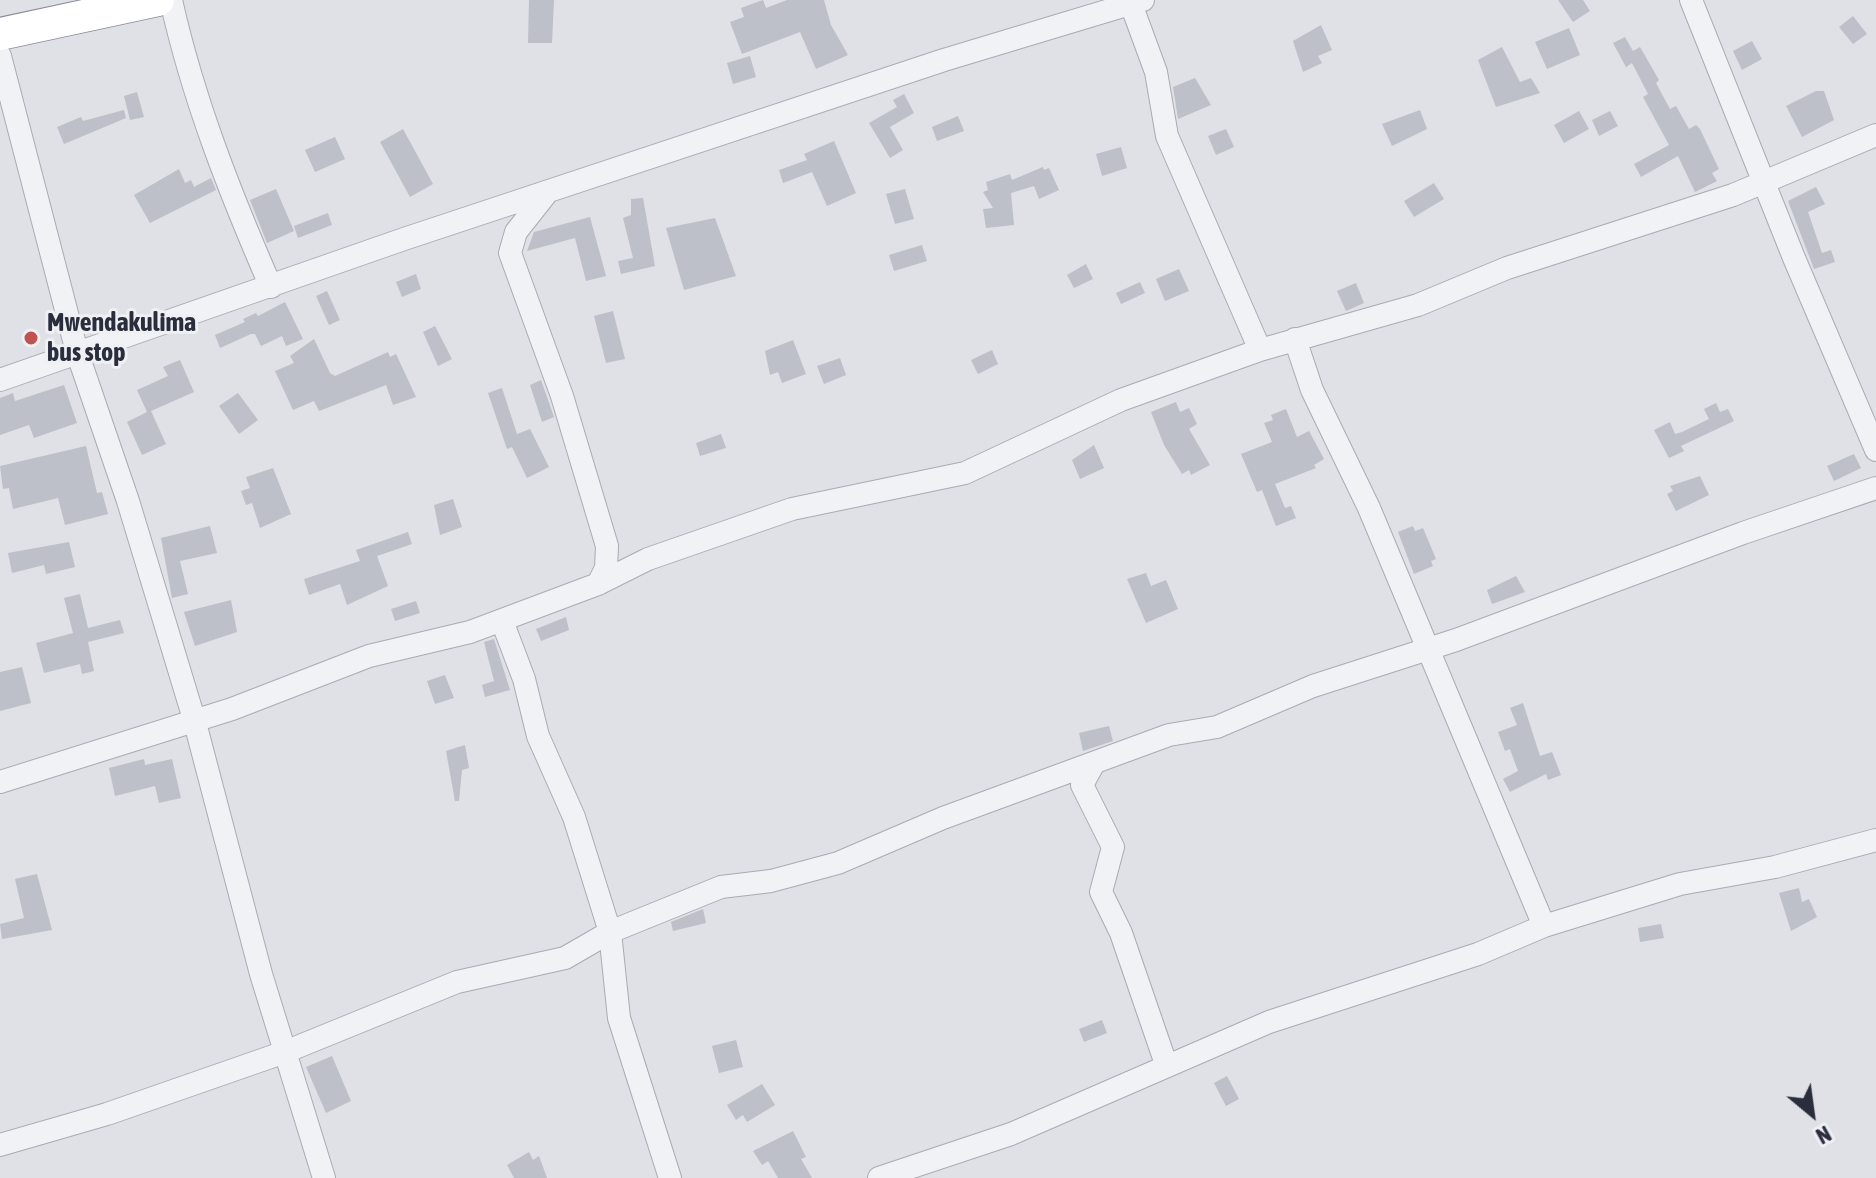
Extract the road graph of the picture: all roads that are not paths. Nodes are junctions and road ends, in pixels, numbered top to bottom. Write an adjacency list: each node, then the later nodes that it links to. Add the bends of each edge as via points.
1 (158, 0): 5 (highway)
2 (171, 0): 10 (street, via 183,54 231,195)
3 (1691, 0): 8 (street)
4 (1137, 2): 9 (street, via 944,60); 12 (street, via 1167,136)
5 (0, 34)
6 (0, 56): 13 (street)
7 (1876, 135): 8 (street)
8 (1766, 181): 11 (street, via 1507,268 1418,305); 15 (street)
9 (548, 192): 10 (street); 17 (street, via 516,232 510,253 562,396 607,546 606,568)
10 (271, 287): 13 (street)
11 (1295, 339): 12 (street); 19 (street, via 1312,390)
12 (1260, 350): 17 (street, via 1092,411 965,473 792,509 648,559)
13 (77, 352): 14 (street); 20 (street)
14 (0, 380)
15 (1876, 450)
16 (1876, 488): 19 (street)
17 (598, 584): 18 (street)
18 (502, 621): 20 (street, via 369,656); 25 (street)
19 (1429, 648): 21 (street, via 1313,686 1217,727 1179,732); 24 (street)
20 (194, 719): 22 (street); 26 (street)
21 (1094, 763): 25 (street, via 838,863 771,881 727,885); 27 (street, via 1082,785 1113,847 1101,892 1121,933)
22 (0, 782)
23 (1876, 840): 24 (street, via 1775,867 1680,884)
24 (1544, 926): 27 (street, via 1478,954 1269,1022)
25 (610, 932): 26 (street, via 574,955 457,982); 30 (street, via 619,1018)
26 (285, 1052): 28 (street); 29 (street)
27 (1166, 1064): 31 (street, via 1011,1134)
28 (0, 1145)
29 (324, 1178)
30 (670, 1178)
31 (879, 1178)

